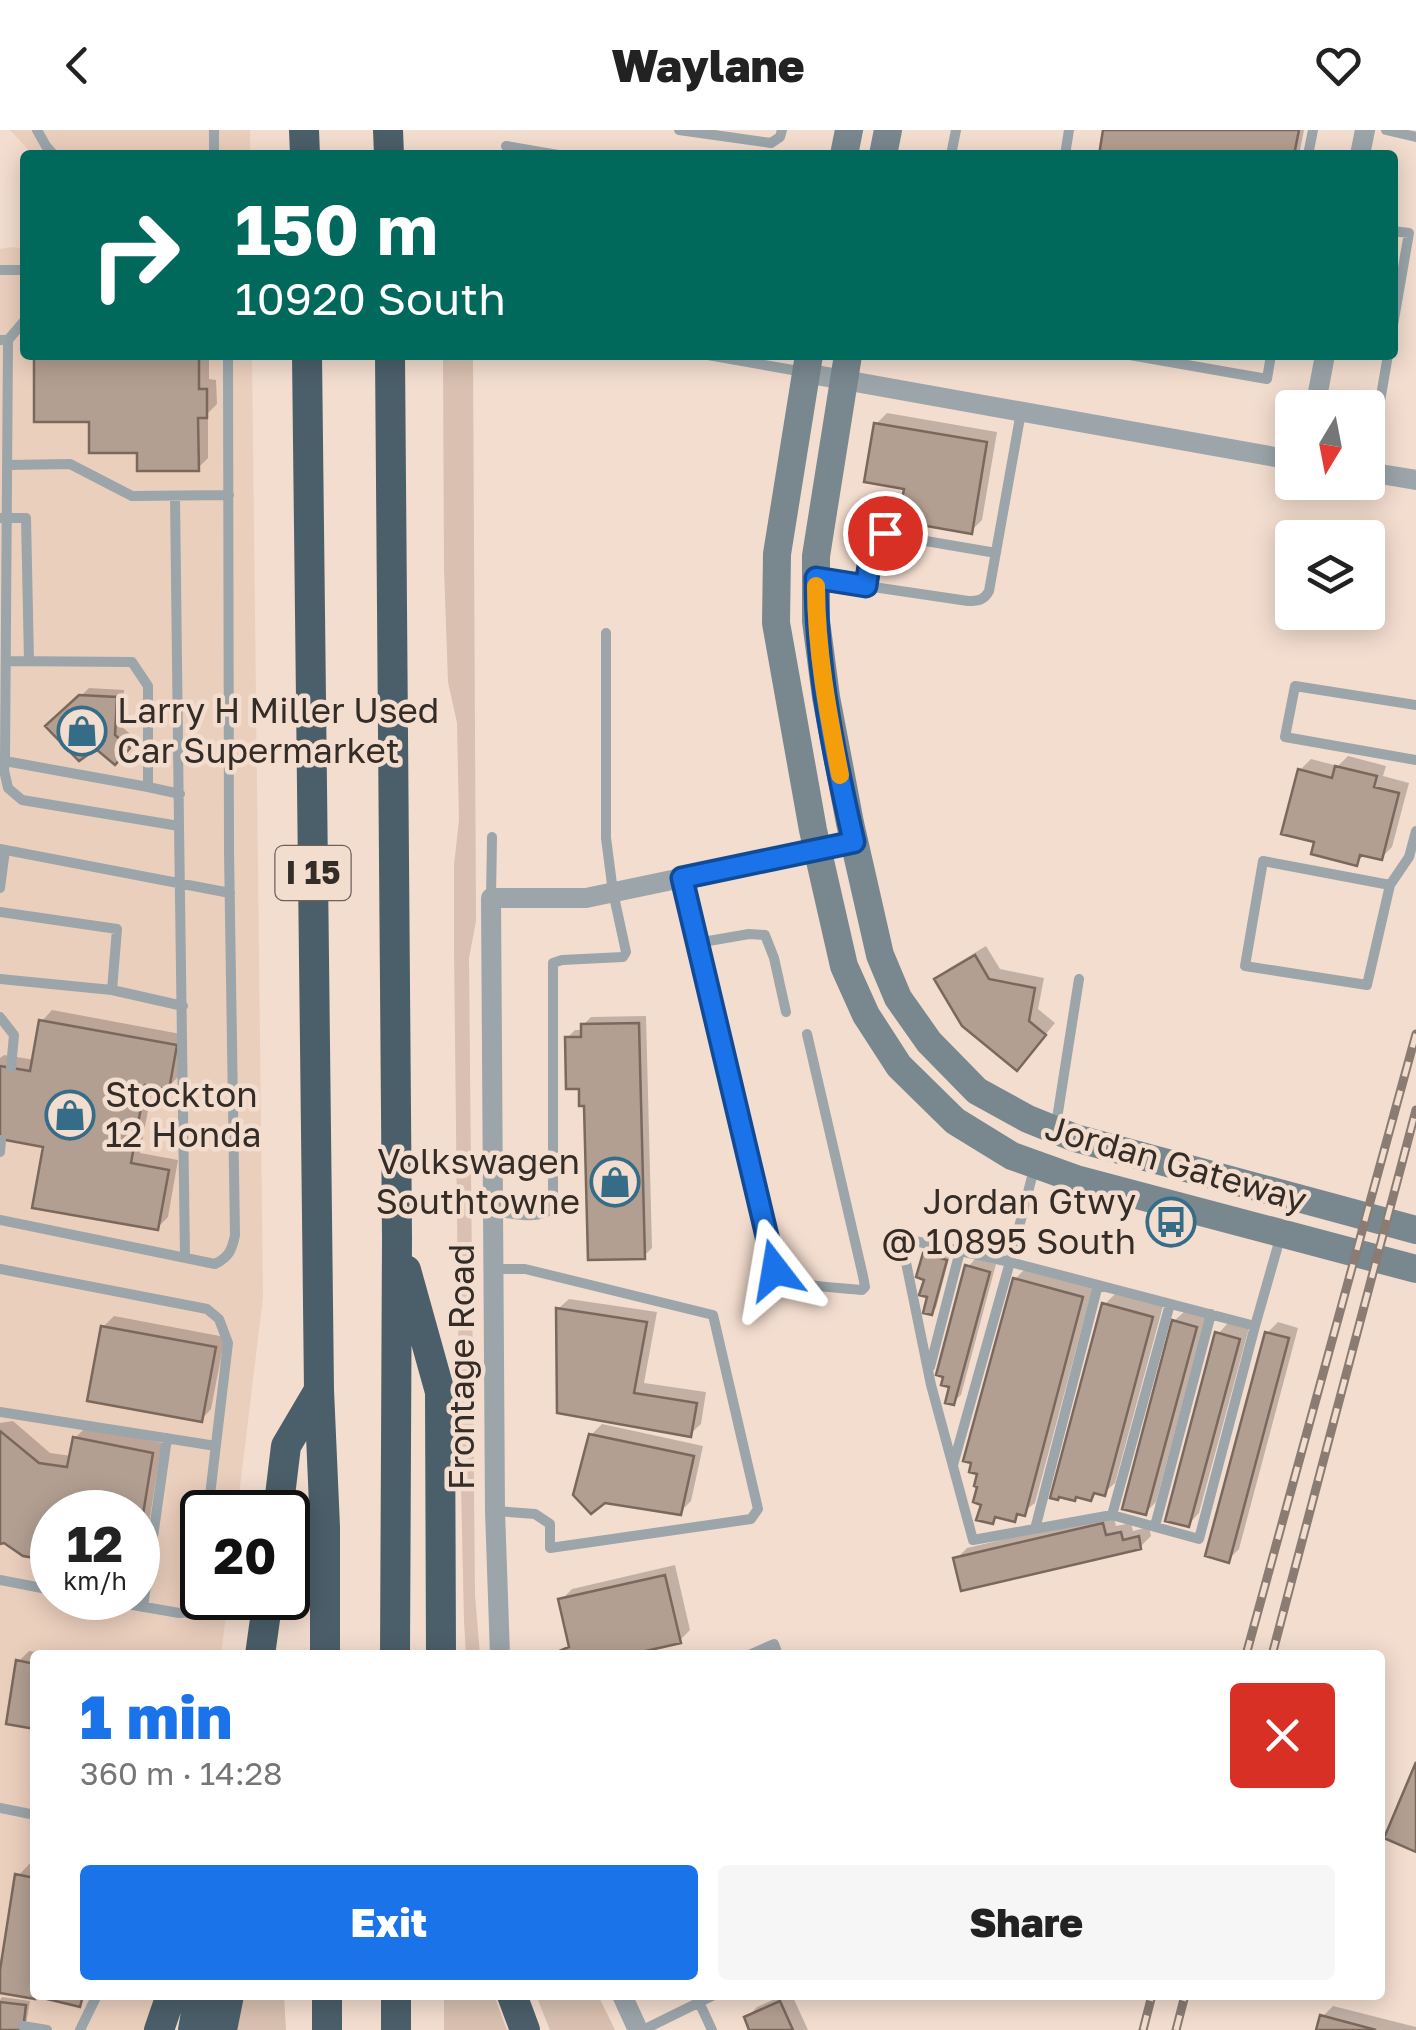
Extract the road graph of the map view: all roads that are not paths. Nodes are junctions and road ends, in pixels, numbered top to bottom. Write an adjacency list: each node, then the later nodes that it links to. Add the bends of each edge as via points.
1 (679, 130): 2 (lane, via 771,144)
2 (782, 130)
3 (1386, 130): 4 (lane)
4 (1416, 137)
5 (506, 146): 6 (lane)
6 (529, 150)
7 (1398, 232): 8 (lane, via 1409,233)
8 (1398, 296)
9 (4, 340): 24 (lane)
10 (228, 360): 28 (lane)
11 (307, 360): 88 (highway, I 15)
12 (390, 360): 76 (highway, I 15)
13 (763, 360): 18 (lane)
14 (1159, 360): 15 (lane, via 1267,379)
15 (1270, 360)
16 (1323, 360): 20 (street)
17 (1387, 360): 21 (lane)
18 (807, 364): 19 (street); 50 (main road, Jordan Gateway, via 777,554 776,623)
19 (845, 367): 22 (street); 33 (main road, Jordan Gateway)
20 (1318, 390)
21 (1382, 390)
22 (1021, 411): 23 (street); 30 (lane)
23 (1275, 457)
24 (8, 464): 27 (lane, via 70,464 132,496); 29 (lane)
25 (1385, 475): 26 (street)
26 (1416, 480)
27 (176, 496): 28 (lane); 44 (lane)
28 (228, 496): 55 (lane)
29 (4, 518): 31 (lane); 32 (lane, via 26,518)
30 (996, 553): 34 (lane, via 990,590 978,601); 34 (lane, via 879,533)
31 (8, 564): 32 (lane); 35 (lane)
32 (27, 564): 36 (lane)
33 (816, 578): 34 (lane); 48 (main road, Jordan Gateway, via 826,697)
34 (866, 586)
35 (8, 615): 36 (lane); 38 (lane)
36 (28, 616): 39 (lane)
37 (606, 633): 56 (lane, via 606,838)
38 (7, 661): 39 (lane); 42 (lane)
39 (29, 661): 43 (lane, via 132,662 148,686)
40 (1416, 705): 41 (lane, via 1295,686 1285,737)
41 (1416, 760)
42 (3, 767): 43 (lane); 45 (lane, via 8,788 22,800)
43 (148, 787): 44 (lane)
44 (180, 794): 45 (lane)
45 (179, 826): 52 (lane)
46 (1416, 831): 53 (lane)
47 (492, 837): 57 (lane)
48 (854, 842): 50 (street); 68 (main road, Jordan Gateway, via 880,955 898,998 929,1042 977,1090)
49 (2, 849): 52 (lane); 54 (lane)
50 (818, 850): 51 (street); 71 (main road, Jordan Gateway, via 844,966 899,1066 955,1121)
51 (682, 878): 56 (street); 59 (lane)
52 (181, 883): 55 (lane); 63 (lane)
53 (1390, 885): 53 (lane, via 1366,985 1245,966 1263,861)
54 (0, 888)
55 (230, 892): 78 (lane, via 235,1235 227,1258 215,1264)
56 (613, 892): 57 (street); 72 (lane, via 623,957 553,963 554,1208 538,1216)
57 (491, 898): 72 (street, Frontage Road)
58 (0, 912): 62 (lane, via 117,929)
59 (698, 943): 64 (lane, via 765,935); 66 (lane, via 775,1270 792,1282 862,1290)
60 (0, 979): 62 (lane)
61 (1079, 980): 68 (lane)
62 (112, 990): 63 (lane)
63 (183, 1006): 78 (lane)
64 (786, 1012)
65 (0, 1017): 67 (lane, via 14,1036)
66 (807, 1034)
67 (11, 1068)
68 (1055, 1131): 74 (main road, Jordan Gateway)
69 (1, 1140): 70 (lane)
70 (0, 1152)
71 (1035, 1164): 75 (main road, Jordan Gateway); 79 (lane)
72 (493, 1211): 81 (street, Frontage Road)
73 (0, 1220): 78 (lane)
74 (1416, 1230)
75 (1281, 1234): 82 (main road, Jordan Gateway); 86 (lane)
76 (397, 1238): 105 (highway, I 15); 106 (highway, via 440,1392)
77 (960, 1251): 79 (lane); 87 (lane); 87 (lane, via 901,1238)
78 (185, 1258)
79 (1010, 1262): 83 (lane); 92 (lane)
80 (0, 1269): 91 (lane, via 207,1308 228,1343)
81 (494, 1269): 96 (street, Frontage Road); 96 (lane, via 525,1268 713,1315 758,1509 751,1519 550,1548 550,1524 535,1514)
82 (1416, 1269)
83 (1098, 1285): 84 (lane); 99 (lane)
84 (1170, 1304): 85 (lane); 97 (lane)
85 (1211, 1314): 86 (lane); 98 (lane)
86 (1256, 1326): 98 (lane, via 1199,1539)
87 (929, 1372): 92 (lane)
88 (320, 1390): 95 (highway, via 286,1446); 104 (highway, I 15)
89 (0, 1412): 90 (lane)
90 (167, 1438): 91 (lane); 93 (lane)
91 (216, 1446): 94 (lane)
92 (953, 1465): 99 (lane, via 973,1540)
93 (160, 1490)
94 (211, 1490)
95 (281, 1490)
96 (494, 1511): 107 (street, Frontage Road)
97 (1112, 1514): 98 (lane); 99 (lane)
98 (1155, 1526)
99 (1034, 1529)
100 (0, 1580): 101 (lane)
101 (30, 1586)
102 (266, 1620): 103 (highway)
103 (262, 1650)
104 (325, 1650)
105 (395, 1650)
106 (442, 1650)
107 (500, 1650)
108 (0, 1808): 109 (lane)
109 (30, 1814)
110 (95, 2000): 122 (lane)
111 (169, 2000): 123 (highway)
112 (198, 2000): 124 (highway)
113 (228, 2000): 125 (highway)
114 (327, 2000): 126 (highway)
115 (396, 2000): 127 (highway)
116 (514, 2000): 128 (highway)
117 (625, 2000): 129 (street)
118 (703, 2000): 119 (lane)
119 (699, 2002): 129 (lane); 130 (lane)
120 (23, 2026): 121 (lane)
121 (47, 2030)
122 (80, 2030)
123 (159, 2030)
124 (192, 2030)
125 (222, 2030)
126 (327, 2030)
127 (396, 2030)
128 (524, 2030)
129 (641, 2030)
130 (712, 2030)

